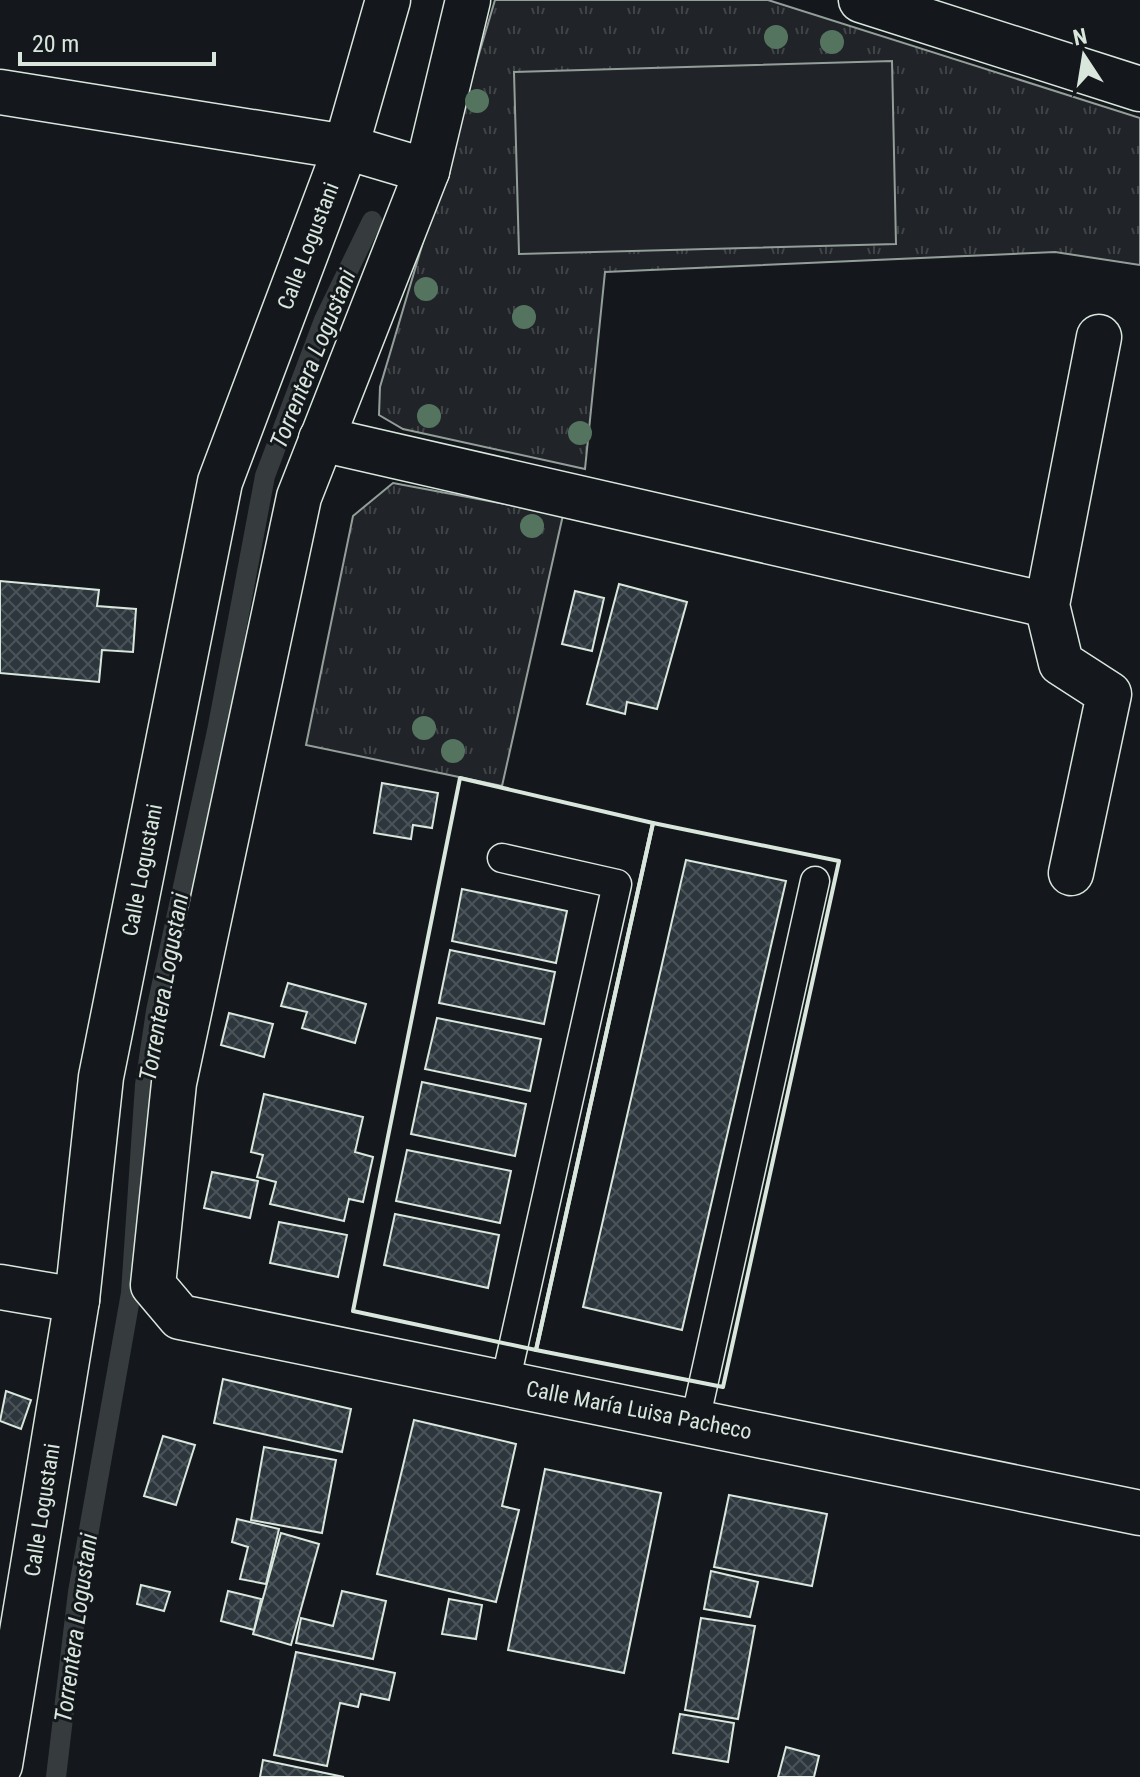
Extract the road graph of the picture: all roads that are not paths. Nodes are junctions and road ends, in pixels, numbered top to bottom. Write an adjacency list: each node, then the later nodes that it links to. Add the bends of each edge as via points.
1 (388, 0): 6 (street, Calle Logustani)
2 (468, 0): 7 (street)
3 (861, 0): 4 (street)
4 (1140, 89)
5 (0, 92): 6 (street)
6 (346, 147): 7 (street); 15 (street, Calle Logustani, via 220,482 101,1077)
7 (427, 171): 9 (street)
8 (1099, 337): 10 (street)
9 (321, 439): 10 (street); 16 (street, Calle María Luisa Pacheco, via 299,497 174,1083 153,1285 180,1317)
10 (1047, 605): 12 (street, via 1061,663 1109,694)
11 (502, 858): 16 (lane, via 617,884)
12 (1071, 873)
13 (815, 881): 17 (lane)
14 (0, 1287): 15 (street)
15 (77, 1300): 19 (street, Calle Logustani)
16 (505, 1383): 17 (street, Calle María Luisa Pacheco)
17 (695, 1421): 18 (street, Calle María Luisa Pacheco)
18 (1140, 1513)
19 (0, 1765)

